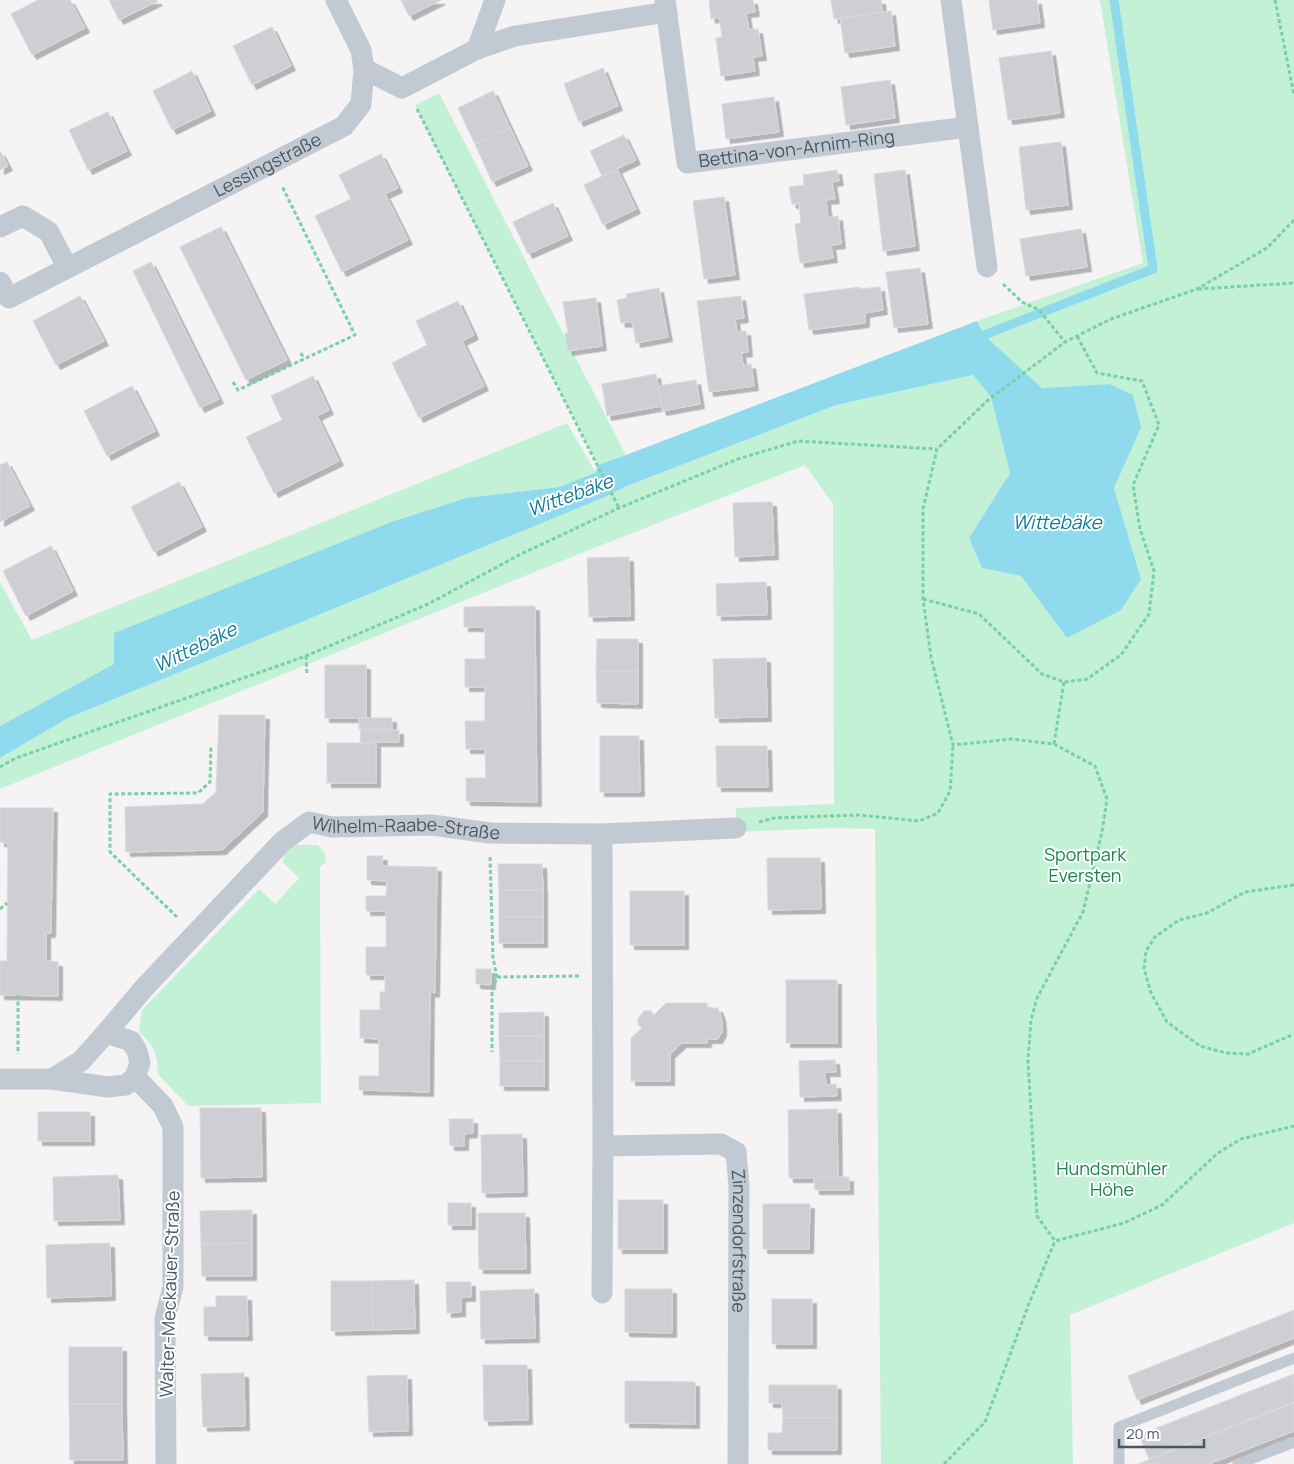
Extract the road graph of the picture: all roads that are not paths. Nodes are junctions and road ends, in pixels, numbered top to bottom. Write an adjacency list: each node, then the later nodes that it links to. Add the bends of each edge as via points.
1 (336, 0): 6 (street, Lessingstraße, via 361,50)
2 (495, 0): 5 (street)
3 (951, 0): 7 (street)
4 (666, 6): 5 (street, Bettina-von-Arnim-Ring, via 515,36); 7 (street, Bettina-von-Arnim-Ring, via 687,163)
5 (477, 49): 6 (street, Bettina-von-Arnim-Ring, via 402,88)
6 (364, 70): 9 (street, Lessingstraße, via 361,104 344,126)
7 (968, 127): 10 (street)
8 (0, 227): 9 (street, via 23,216 49,232)
9 (67, 267): 11 (street, Lessingstraße, via 9,298)
10 (987, 267)
11 (0, 282)
12 (736, 828): 13 (street, Wilhelm-Raabe-Straße)
13 (602, 834): 14 (street, Wilhelm-Raabe-Straße, via 490,833 432,825 332,827 309,822 282,842 144,988); 18 (street)
14 (106, 1033): 15 (street, via 131,1041 140,1063); 17 (street, Wilhelm-Raabe-Straße, via 81,1061)
15 (135, 1077): 17 (street, via 126,1084 108,1087); 22 (street, Walter-Meckauer-Straße, via 163,1106 173,1127 173,1287 166,1318)
16 (9, 1079): 17 (street)
17 (52, 1079)
18 (604, 1146): 19 (street); 23 (street, Zinzendorfstraße, via 721,1144 736,1152 739,1186)
19 (602, 1293)
20 (1294, 1358): 24 (lane, via 1119,1427)
21 (1294, 1442): 25 (lane)
22 (166, 1464)
23 (738, 1464)
24 (1119, 1464)
25 (1238, 1464)

